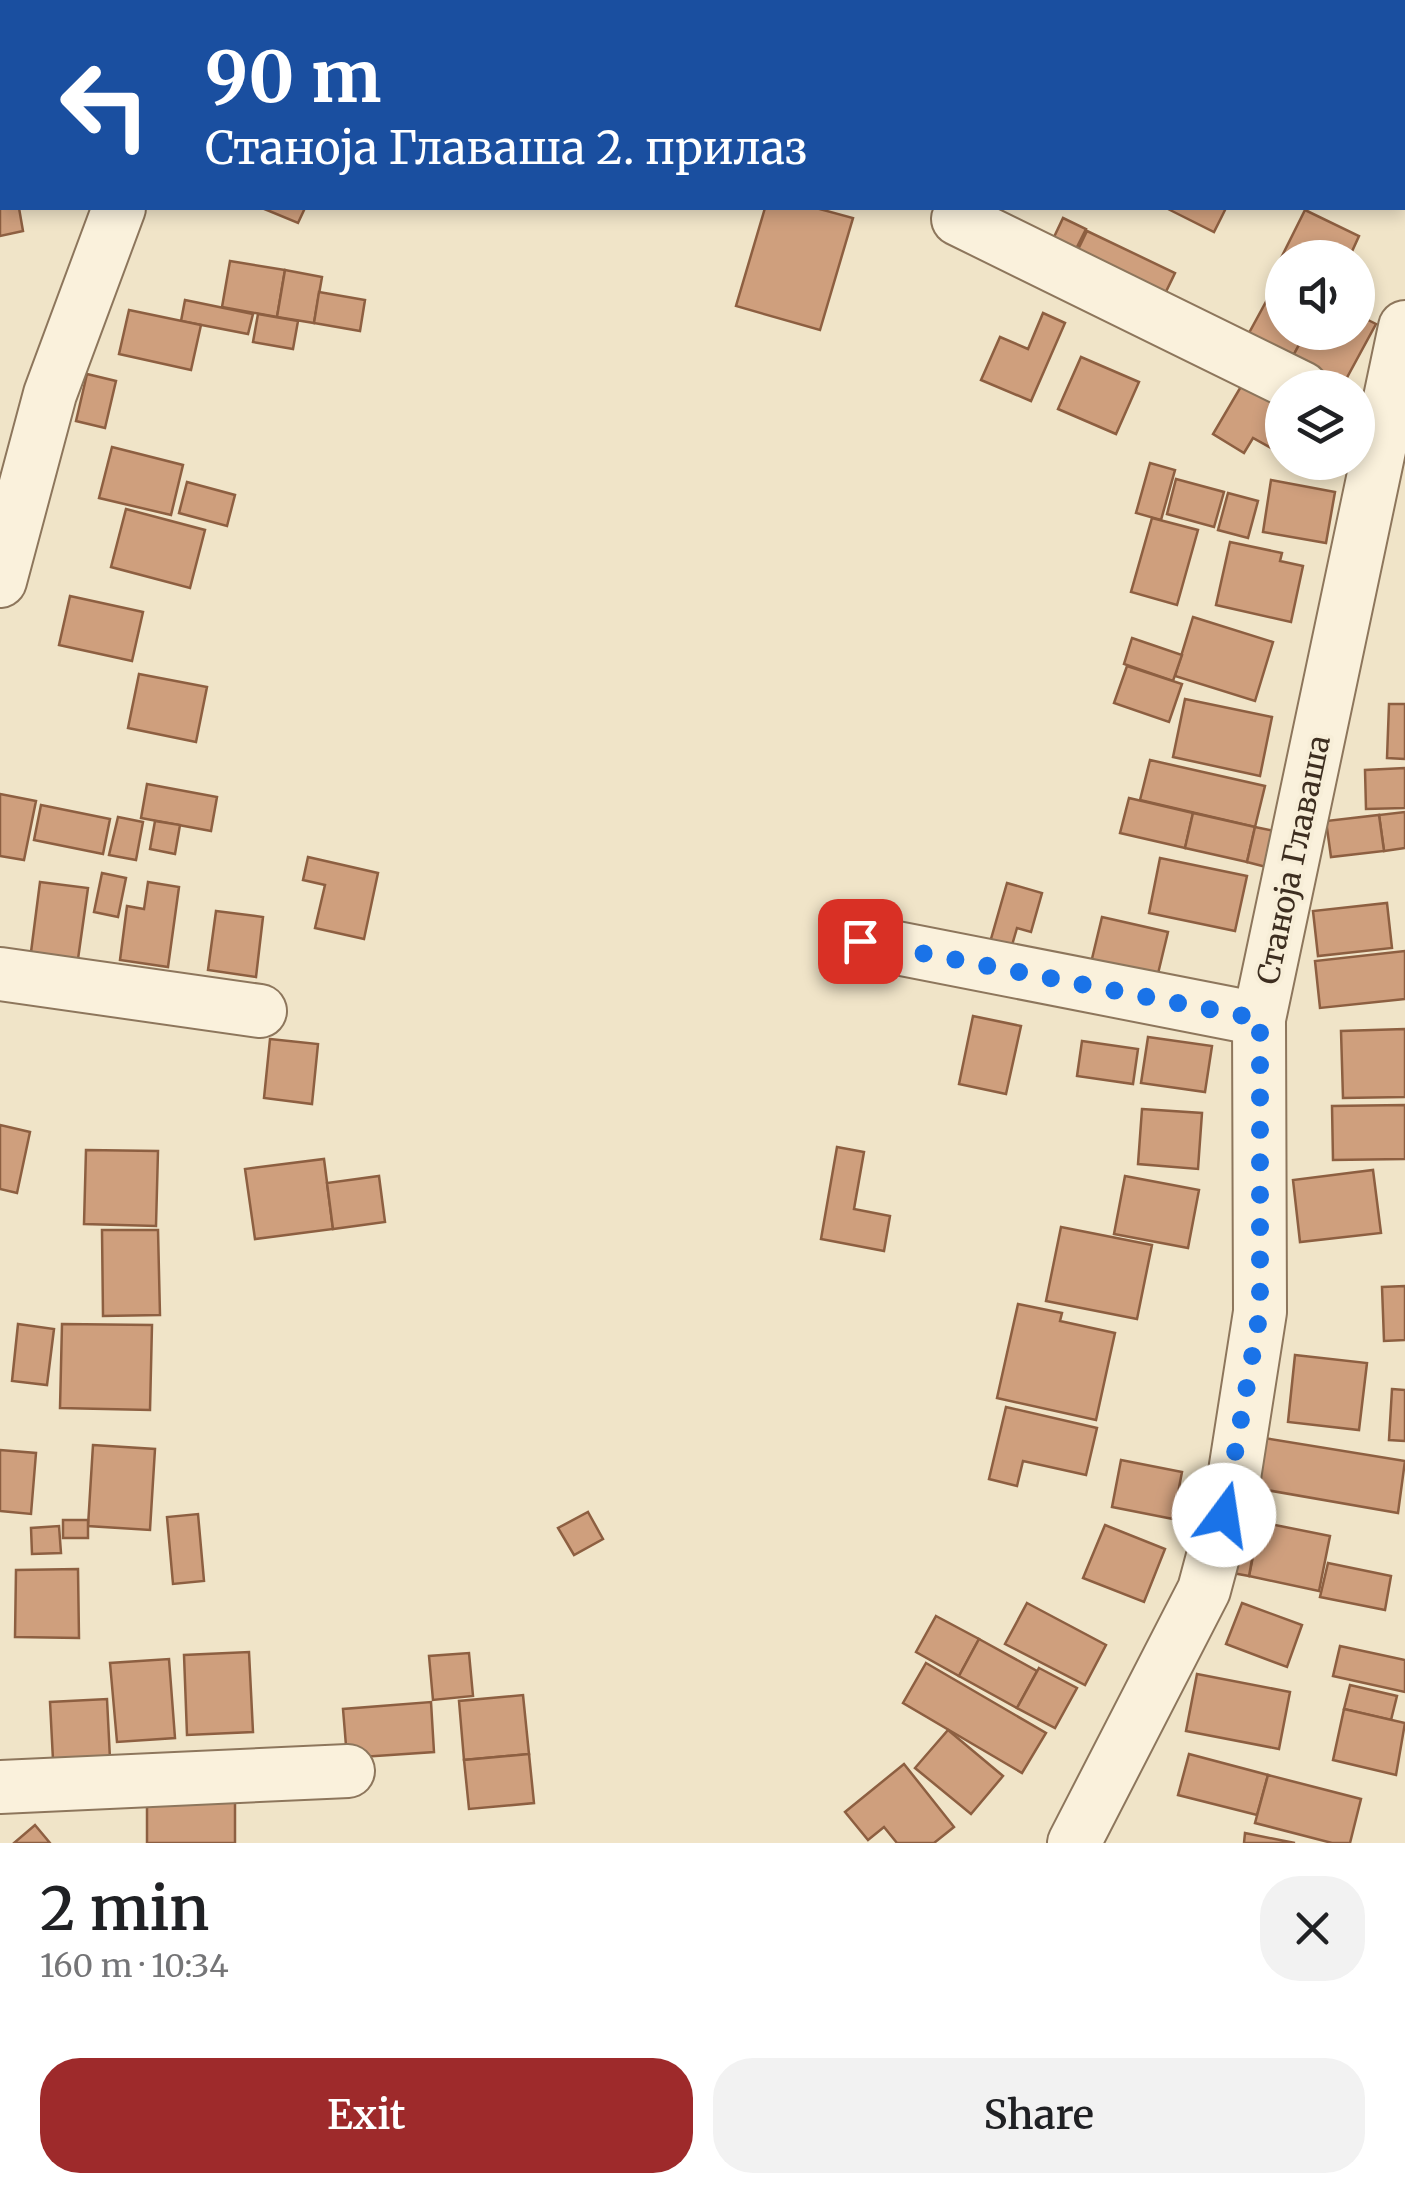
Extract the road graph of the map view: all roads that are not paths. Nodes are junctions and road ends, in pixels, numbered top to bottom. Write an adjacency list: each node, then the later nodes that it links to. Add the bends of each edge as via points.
1 (118, 210): 7 (street, via 50,394)
2 (960, 214): 4 (street)
3 (1405, 327): 5 (street, Станоја Главаша)
4 (1267, 370)
5 (1375, 413)
6 (1361, 480): 11 (street, Станоја Главаша)
7 (0, 581)
8 (860, 941): 11 (street)
9 (0, 974): 10 (street)
10 (260, 1011)
11 (1260, 1019): 14 (street, Станоја Главаша, via 1260,1312 1234,1478 1204,1590)
12 (348, 1770): 13 (street)
13 (0, 1786)
14 (1074, 1843)

